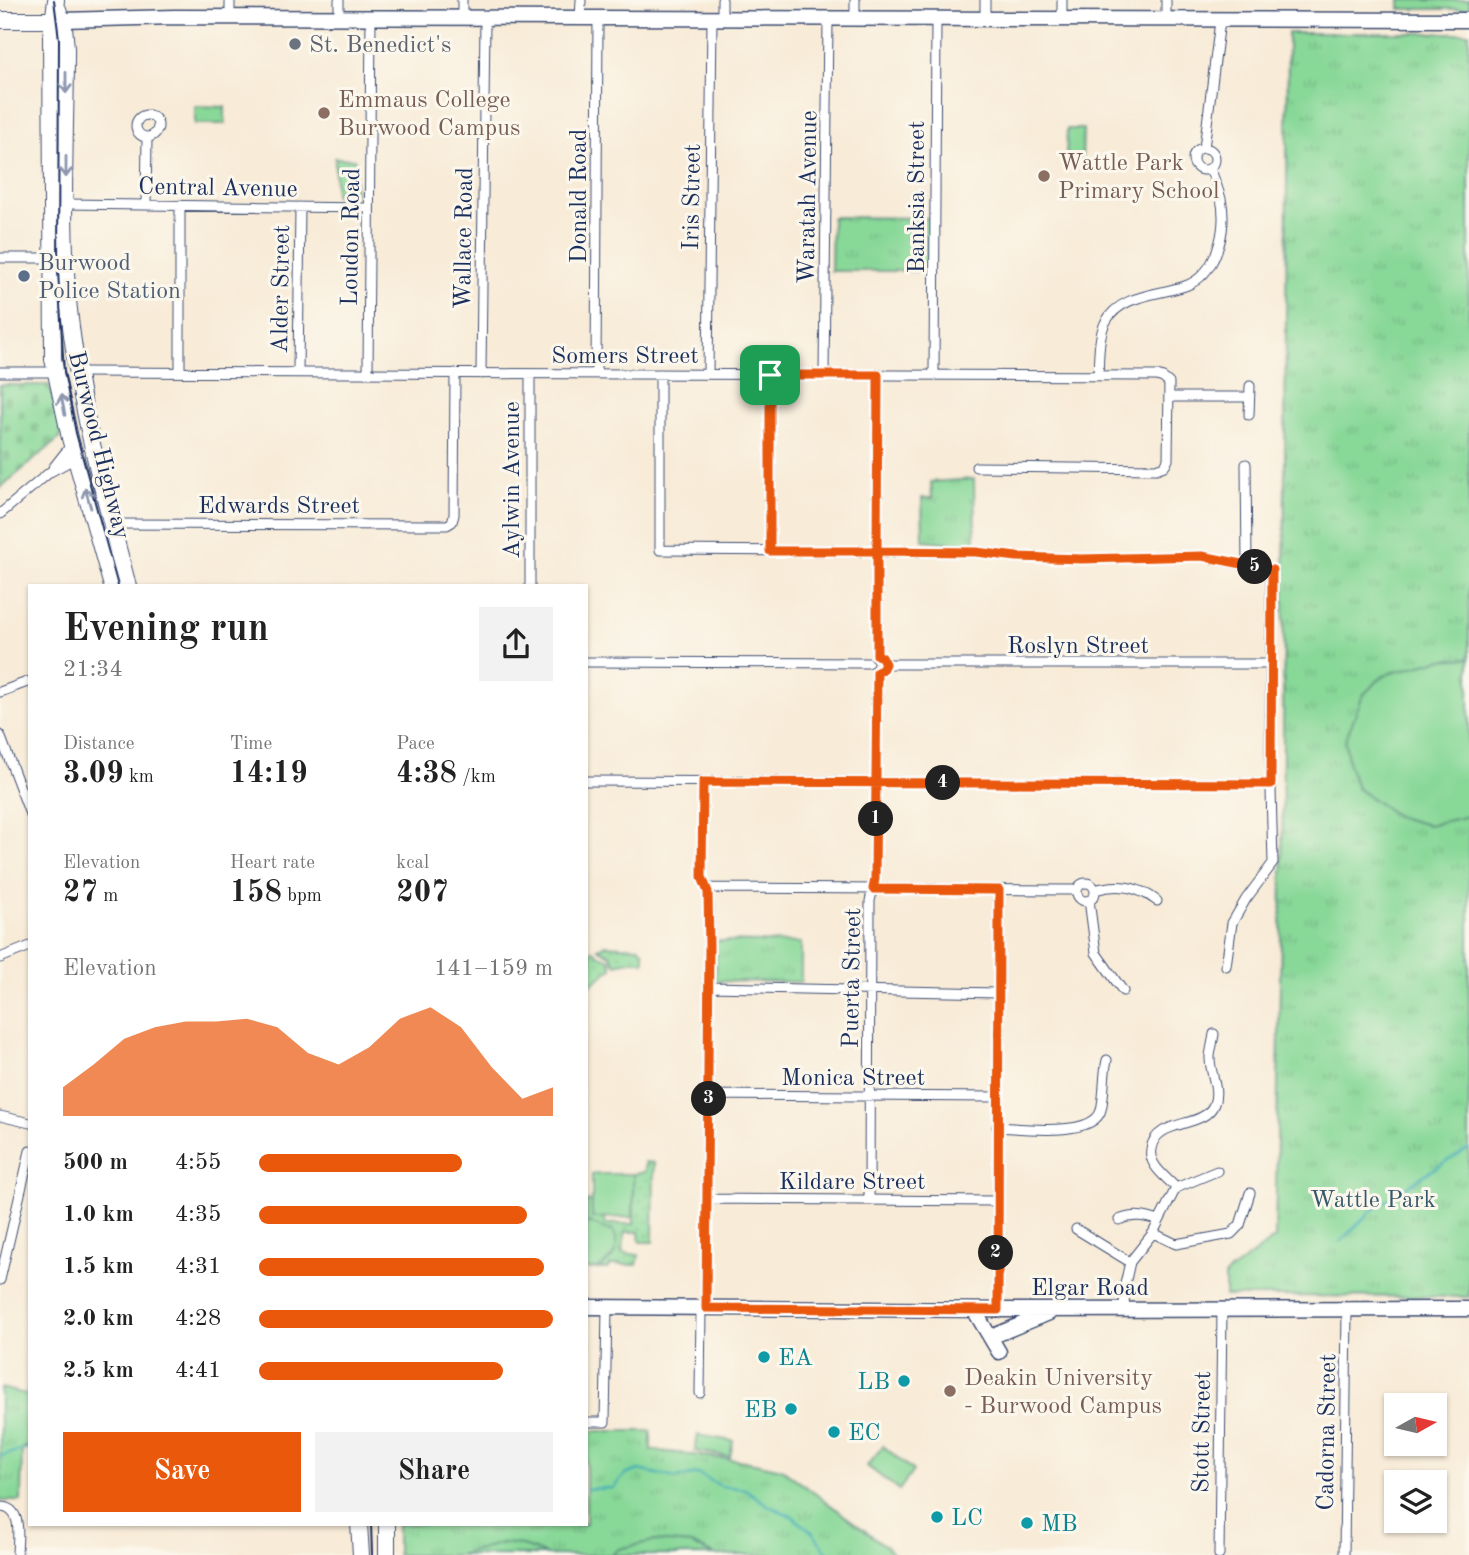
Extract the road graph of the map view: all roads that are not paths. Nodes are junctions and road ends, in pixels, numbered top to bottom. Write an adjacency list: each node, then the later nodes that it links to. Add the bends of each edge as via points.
1 (230, 0): 11 (street)
2 (339, 0): 12 (street)
3 (462, 0): 14 (street)
4 (581, 0): 16 (street)
5 (722, 0): 18 (street, Iris Street)
6 (855, 0): 21 (street)
7 (985, 0): 23 (street)
8 (1062, 0): 24 (street)
9 (1166, 0): 26 (street)
10 (57, 11): 11 (main road); 19 (highway); 31 (highway, Burwood Highway, via 66,48)
11 (230, 18): 12 (main road)
12 (339, 18): 13 (main road)
13 (371, 18): 14 (main road); 35 (street, Loudon Road)
14 (462, 19): 15 (main road)
15 (485, 19): 16 (main road); 45 (street, Wallace Road)
16 (580, 19): 17 (main road)
17 (598, 19): 18 (main road); 47 (street, Donald Road)
18 (717, 19): 20 (main road); 49 (street, Iris Street)
19 (0, 20)
20 (828, 20): 21 (main road); 51 (street, Waratah Avenue)
21 (855, 20): 22 (main road)
22 (936, 20): 23 (main road); 53 (street, Banksia Street)
23 (985, 20): 24 (main road)
24 (1062, 20): 26 (main road)
25 (1469, 20): 27 (main road)
26 (1166, 21): 27 (main road)
27 (1220, 21): 29 (street)
28 (147, 138): 32 (street)
29 (1204, 148): 30 (street, via 1215,156); 30 (street, via 1195,152 1194,164 1201,170)
30 (1210, 168): 54 (street, via 1222,201 1218,253 1188,285 1129,300 1111,316 1105,323)
31 (59, 203): 32 (street, Central Avenue); 37 (highway, Burwood Highway)
32 (146, 205): 33 (street, Central Avenue)
33 (180, 205): 34 (street, Central Avenue); 41 (street)
34 (300, 207): 35 (street, Central Avenue); 42 (street, Alder Street)
35 (369, 208): 43 (street, Loudon Road)
36 (0, 258): 37 (street)
37 (59, 258): 39 (highway, Burwood Highway, via 52,332); 40 (highway, Burwood Highway)
38 (0, 372): 39 (street)
39 (56, 372): 40 (highway); 60 (highway, Burwood Highway, one-way to 39)
40 (78, 372): 41 (street, Somers Street); 59 (highway, Burwood Highway)
41 (180, 372): 42 (street, Somers Street)
42 (298, 372): 43 (street, Somers Street)
43 (368, 373): 44 (street, Somers Street)
44 (455, 373): 45 (street, Somers Street); 66 (street, Edwards Street, via 454,515 447,525)
45 (481, 373): 46 (street, Somers Street)
46 (530, 374): 47 (street, Somers Street); 72 (street, Aylwin Avenue)
47 (596, 374): 48 (street, Somers Street)
48 (660, 374): 49 (street, Somers Street); 67 (street, via 660,550)
49 (708, 374): 50 (street, Somers Street)
50 (770, 375): 51 (street, Somers Street); 67 (street)
51 (824, 375): 52 (street, Somers Street)
52 (878, 375): 53 (street, Somers Street); 68 (street)
53 (934, 375): 54 (street, Somers Street)
54 (1098, 376): 56 (street, Somers Street, via 1164,378)
55 (1250, 386): 57 (street)
56 (1169, 397): 57 (street); 63 (street, via 1168,460 1156,469)
57 (1249, 397): 58 (street)
58 (1249, 415)
59 (86, 419): 61 (highway, via 83,446); 66 (highway, Burwood Highway)
60 (70, 438): 61 (highway, Burwood Highway); 64 (street, via 68,449)
61 (76, 458): 64 (street); 66 (highway, Burwood Highway, one-way to 61)
62 (1246, 464): 69 (street)
63 (976, 467)
64 (50, 472): 65 (street)
65 (0, 514)
66 (103, 524): 70 (highway, Burwood Highway); 71 (highway, Burwood Highway)
67 (770, 551): 68 (street)
68 (877, 551): 69 (street, via 1082,559 1202,556); 73 (street)
69 (1247, 565): 77 (street, via 1272,570)
70 (112, 584)
71 (127, 584)
72 (530, 584)
73 (877, 655): 75 (street); 76 (street)
74 (588, 662): 75 (street)
75 (868, 663): 78 (street)
76 (885, 664): 77 (street, Roslyn Street); 78 (street)
77 (1270, 664): 85 (street)
78 (877, 672): 84 (street, Puerta Street)
79 (28, 682): 80 (street)
80 (0, 692)
81 (0, 735): 86 (street)
82 (588, 781): 83 (street)
83 (703, 782): 84 (street); 87 (street, via 702,877)
84 (876, 783): 85 (street); 88 (street, Puerta Street)
85 (1271, 784): 96 (street, via 1273,863 1232,923)
86 (28, 809)
87 (707, 888): 88 (street); 97 (street)
88 (873, 889): 89 (street); 98 (street, Puerta Street)
89 (999, 890): 90 (street); 100 (street)
90 (1077, 890): 91 (street, via 1086,882); 92 (street, via 1080,898)
91 (1095, 890): 92 (street); 93 (street, via 1132,887)
92 (1089, 900): 99 (street, via 1096,953)
93 (1157, 901)
94 (28, 947): 95 (street)
95 (0, 958)
96 (1226, 966)
97 (709, 987): 98 (street); 103 (street)
98 (870, 991): 100 (street); 104 (street, Puerta Street)
99 (1123, 991)
100 (998, 993): 105 (street)
101 (1214, 1034): 111 (street, via 1210,1058 1214,1105 1207,1115 1168,1128 1152,1143 1153,1163)
102 (1107, 1060): 108 (street, via 1101,1109 1088,1125)
103 (709, 1095): 104 (street, Monica Street); 113 (street)
104 (869, 1096): 105 (street, Monica Street); 114 (street, Puerta Street)
105 (997, 1097): 108 (street)
106 (0, 1116): 107 (street)
107 (28, 1123)
108 (997, 1127): 115 (street)
109 (28, 1160): 121 (street)
110 (1217, 1171): 111 (street)
111 (1176, 1188): 117 (street)
112 (1250, 1193): 119 (street, via 1246,1213 1231,1234 1176,1244)
113 (707, 1199): 114 (street, Kildare Street); 124 (street)
114 (869, 1200): 115 (street, Kildare Street)
115 (996, 1201): 130 (street)
116 (1119, 1220): 117 (street, via 1145,1216)
117 (1159, 1221): 119 (street)
118 (1076, 1229): 120 (street)
119 (1153, 1233): 120 (street)
120 (1130, 1262): 125 (street)
121 (0, 1280)
122 (588, 1307): 123 (main road, Elgar Road)
123 (607, 1308): 124 (main road, Elgar Road); 135 (street, via 605,1422)
124 (703, 1308): 129 (main road, Elgar Road); 134 (street)
125 (1124, 1309): 126 (main road, Elgar Road); 131 (main road, Elgar Road)
126 (1222, 1309): 127 (main road, Elgar Road); 142 (street, Stott Street)
127 (1347, 1309): 128 (main road, Elgar Road); 143 (street, Cadorna Street)
128 (1469, 1309)
129 (974, 1310): 130 (main road, Elgar Road); 133 (main road)
130 (998, 1310): 131 (main road, Elgar Road)
131 (1056, 1310): 132 (main road)
132 (998, 1334)
133 (999, 1352)
134 (700, 1393)
135 (588, 1422)
136 (0, 1507): 139 (street, via 14,1513 18,1522)
137 (359, 1526): 140 (highway)
138 (387, 1526): 141 (highway)
139 (17, 1555)
140 (361, 1555)
141 (387, 1555)
142 (1219, 1555)
143 (1344, 1555)

